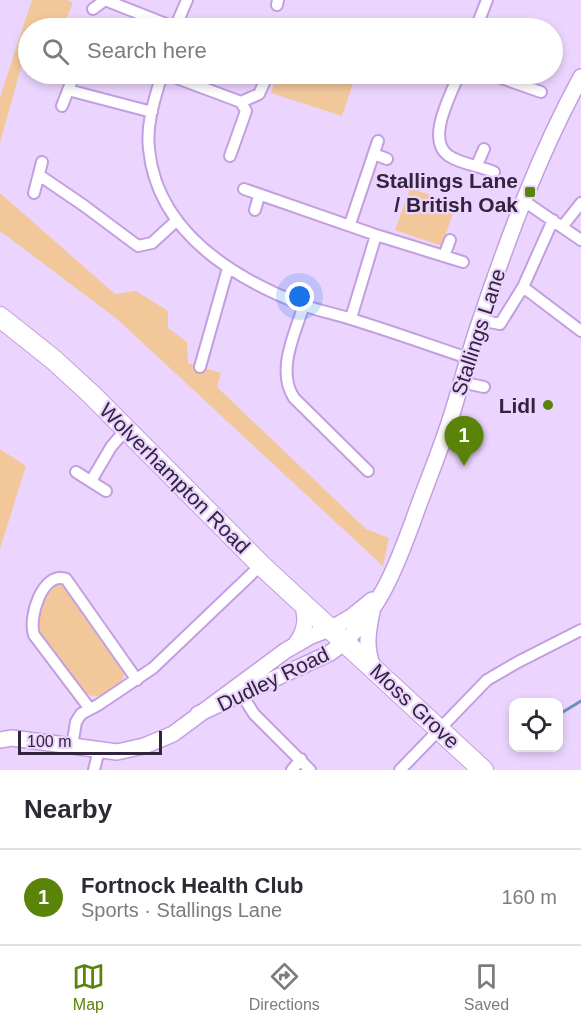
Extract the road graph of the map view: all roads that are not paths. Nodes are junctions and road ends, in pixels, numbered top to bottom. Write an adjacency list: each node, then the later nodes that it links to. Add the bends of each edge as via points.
1 (105, 0): 4 (street); 5 (street)
2 (187, 0): 6 (street)
3 (487, 0): 7 (street)
4 (93, 9)
5 (151, 18)
6 (180, 18)
7 (480, 18)
8 (581, 77): 32 (main road, Stallings Lane)
9 (70, 84): 15 (street)
10 (161, 84): 19 (street)
11 (192, 84): 17 (street)
12 (264, 84): 17 (street, via 259,94)
13 (455, 84): 26 (street, via 438,130 439,145 451,158)
14 (518, 84): 16 (street)
15 (68, 90): 18 (street); 19 (street)
16 (541, 92)
17 (241, 102): 23 (street, via 246,111)
18 (62, 106)
19 (152, 112): 35 (street, via 148,130 154,172 163,199)
20 (378, 141): 22 (street)
21 (484, 149): 26 (street)
22 (374, 154): 24 (street); 37 (street)
23 (230, 156)
24 (387, 159)
25 (42, 162): 28 (street)
26 (477, 165): 27 (street)
27 (494, 172)
28 (39, 175): 30 (street); 35 (street, via 138,246 152,243)
29 (243, 189): 31 (street)
30 (34, 193)
31 (259, 195): 34 (street); 37 (street)
32 (524, 201): 36 (street); 49 (main road, Stallings Lane)
33 (581, 203): 38 (street)
34 (255, 210)
35 (177, 220): 44 (street, via 197,245)
36 (553, 220): 38 (street); 45 (street)
37 (350, 224): 39 (street)
38 (562, 227): 41 (street)
39 (376, 235): 42 (street); 48 (street)
40 (450, 240): 42 (street)
41 (581, 240)
42 (444, 256): 43 (street)
43 (463, 262)
44 (228, 268): 46 (street); 52 (street)
45 (523, 287): 49 (street, via 500,324); 50 (street)
46 (304, 305): 48 (street); 56 (street, via 290,347 290,391)
47 (0, 317): 55 (highway, Wolverhampton Road, via 54,360)
48 (351, 318): 51 (street)
49 (480, 320): 51 (main road, Stallings Lane)
50 (581, 331)
51 (468, 358): 53 (main road, Stallings Lane)
52 (201, 367)
53 (461, 382): 54 (street); 61 (main road, Stallings Lane, via 409,534)
54 (484, 387)
55 (127, 428): 58 (street); 60 (highway, Wolverhampton Road)
56 (368, 471)
57 (76, 472): 58 (street)
58 (91, 482): 59 (street)
59 (106, 491)
60 (261, 565): 62 (highway, Wolverhampton Road); 69 (street)
61 (384, 591): 63 (main road, Stallings Lane); 64 (main road, Stallings Lane)
62 (301, 601): 64 (highway, Wolverhampton Road); 67 (main road, via 306,624)
63 (372, 612): 66 (main road, Stallings Lane); 68 (main road, via 367,648)
64 (332, 628): 66 (highway, Wolverhampton Road); 67 (main road, Dudley Road)
65 (581, 630): 73 (street, via 492,676)
66 (346, 642): 68 (highway, Moss Grove); 70 (main road, Dudley Road)
67 (295, 645): 72 (main road, Dudley Road)
68 (373, 667): 73 (highway, Moss Grove)
69 (137, 680): 71 (street); 71 (street, via 66,579 52,579 39,598 32,627 34,635)
70 (242, 695): 72 (main road, Dudley Road); 77 (street, via 254,714)
71 (90, 709): 75 (street, via 76,722)
72 (198, 714): 76 (main road, Dudley Road, via 160,741 117,752)
73 (440, 728): 81 (street); 82 (highway, Moss Grove)
74 (0, 740): 75 (main road, Dudley Road)
75 (72, 746): 76 (main road, Dudley Road)
76 (99, 750): 78 (street)
77 (301, 759): 79 (street); 80 (street)
78 (94, 770)
79 (292, 770)
80 (310, 770)
81 (400, 770)
82 (483, 770)

